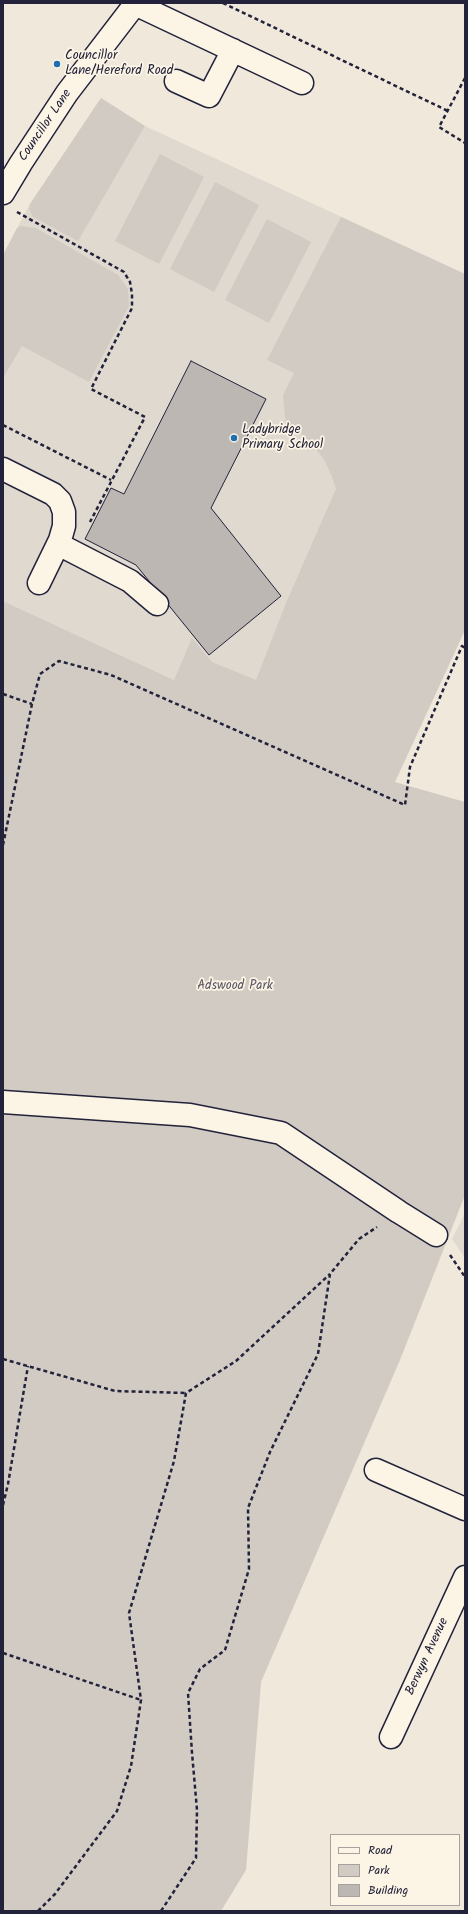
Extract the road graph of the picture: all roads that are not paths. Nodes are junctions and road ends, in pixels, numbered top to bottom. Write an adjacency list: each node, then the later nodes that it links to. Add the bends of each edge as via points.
1 (136, 4): 2 (street); 5 (street, Councillor Lane, via 67,93 21,163)
2 (233, 50): 3 (street, via 209,96); 4 (street)
3 (176, 80)
4 (302, 83)
5 (9, 202)
6 (3, 469): 7 (street, via 53,494 60,501 64,512 64,526)
7 (58, 544): 8 (street); 9 (street, via 130,581)
8 (39, 583)
9 (157, 604)
10 (3, 1102): 11 (street, via 190,1115 282,1133)
11 (436, 1235)
12 (376, 1470): 13 (street)
13 (465, 1508)
14 (465, 1577): 15 (street, Berwyn Avenue)
15 (391, 1737)

